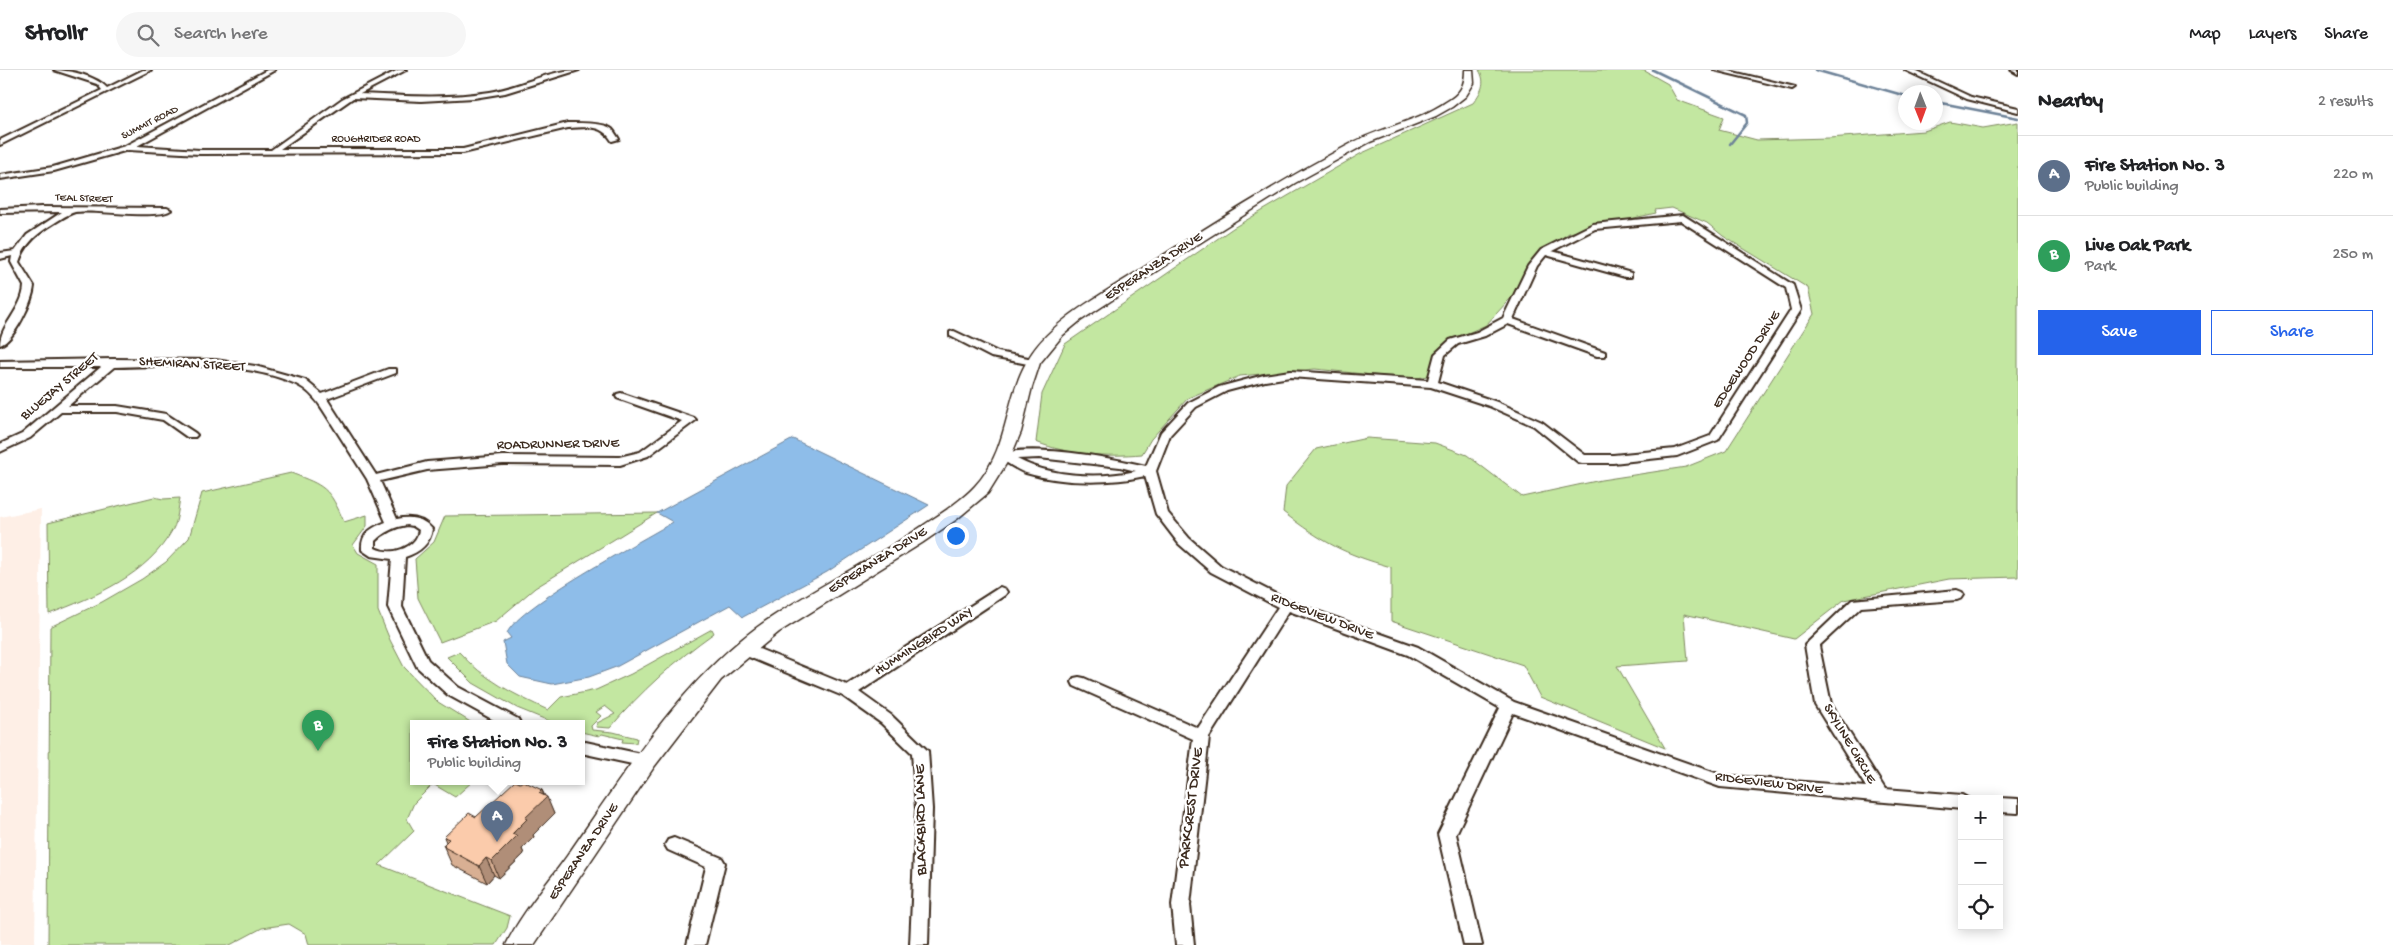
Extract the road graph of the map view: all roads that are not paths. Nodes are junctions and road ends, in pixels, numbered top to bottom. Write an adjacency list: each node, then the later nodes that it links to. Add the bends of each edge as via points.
1 (57, 70): 12 (street, via 99,83)
2 (148, 70): 12 (street)
3 (272, 70): 17 (street, SUMMIT ROAD)
4 (403, 70): 13 (street)
5 (576, 70): 13 (street, via 478,96 430,99)
6 (1470, 70): 32 (main road, ESPERANZA DRIVE, via 1472,80 1461,98 1367,139 1243,208 1075,318 1058,332)
7 (1717, 70): 11 (street)
8 (1908, 70): 14 (street, via 1969,98)
9 (2014, 70): 10 (street)
10 (2018, 72)
11 (1792, 87)
12 (106, 91): 16 (street)
13 (351, 96): 18 (street)
14 (2018, 110)
15 (615, 139): 18 (street, ROUGHRIDER ROAD, via 604,128 566,126 539,130 486,148 463,151)
16 (0, 143)
17 (128, 148): 18 (street, ROUGHRIDER ROAD); 19 (street, SUMMIT ROAD, via 54,169)
18 (272, 152)
19 (0, 177)
20 (72, 210): 21 (street, TEAL STREET); 22 (street, TEAL STREET); 24 (street, via 33,233)
21 (167, 210)
22 (0, 211)
23 (1544, 252): 26 (street); 27 (street, via 1533,266); 35 (street, EDGEWOOD DRIVE, via 1593,227 1683,218 1790,287 1796,310 1714,438 1677,452 1582,459 1538,424 1493,404)
24 (16, 253): 25 (street); 29 (street, via 14,262 29,283 30,291 7,336)
25 (0, 256)
26 (1628, 275)
27 (1507, 320): 30 (street); 35 (street, via 1480,334 1454,342 1440,354)
28 (954, 334): 32 (street, via 995,355)
29 (0, 342)
30 (1601, 354)
31 (113, 362): 33 (street, SHEMIRAN STREET); 37 (street, SHEMIRAN STREET, via 215,364 255,369 301,382); 38 (street, BLUEJAY STREET)
32 (1033, 362): 41 (main road, ESPERANZA DRIVE)
33 (0, 364)
34 (392, 371): 37 (street)
35 (1432, 384): 43 (street, via 1290,374 1222,389 1192,405 1165,434)
36 (622, 396): 45 (street, ROADRUNNER DRIVE, via 690,420 644,454 620,461 503,460 446,464)
37 (321, 398): 45 (street, SHEMIRAN STREET)
38 (57, 409): 39 (street, via 117,409 166,417); 40 (street, BLUEJAY STREET, via 26,436)
39 (191, 435)
40 (0, 450)
41 (1003, 456): 42 (street, via 1039,454); 44 (street, via 1029,470); 51 (main road, ESPERANZA DRIVE, via 982,488 951,515 862,574 804,606)
42 (1091, 461): 43 (street, via 1120,463); 44 (street, via 1102,472)
43 (1150, 471): 44 (street, via 1120,478); 50 (street, RIDGEVIEW DRIVE, via 1162,514 1184,541 1216,569)
44 (1093, 478)
45 (373, 479): 46 (street, SHEMIRAN STREET)
46 (393, 524): 47 (street, via 372,535 367,546 373,554); 47 (street, via 416,522 426,529 417,546)
47 (399, 554): 55 (street, via 395,607 422,663 453,691)
48 (1000, 592): 53 (street, HUMMINGBIRD WAY)
49 (1957, 595): 59 (street, SKYLINE CIRCLE, via 1857,603 1812,645 1823,705)
50 (1286, 605): 54 (street, RIDGEVIEW DRIVE, via 1413,652); 56 (street, PARKCREST DRIVE)
51 (744, 649): 53 (street, BLACKBIRD LANE); 58 (main road, ESPERANZA DRIVE, via 714,676)
52 (1079, 682): 56 (street)
53 (848, 692): 66 (street, BLACKBIRD LANE, via 886,719 920,751 924,809)
54 (1509, 706): 59 (street, RIDGEVIEW DRIVE, via 1720,781); 68 (street, via 1448,834)
55 (506, 720)
56 (1200, 736): 67 (street, PARKCREST DRIVE, via 1181,905)
57 (585, 748): 58 (street)
58 (646, 761): 64 (main road, ESPERANZA DRIVE)
59 (1880, 795): 60 (street, RIDGEVIEW DRIVE)
60 (1958, 802)
61 (2003, 805): 62 (street)
62 (2018, 806)
63 (674, 845): 65 (street, via 716,863)
64 (519, 945)
65 (696, 945)
66 (920, 945)
67 (1185, 945)
68 (1473, 945)

